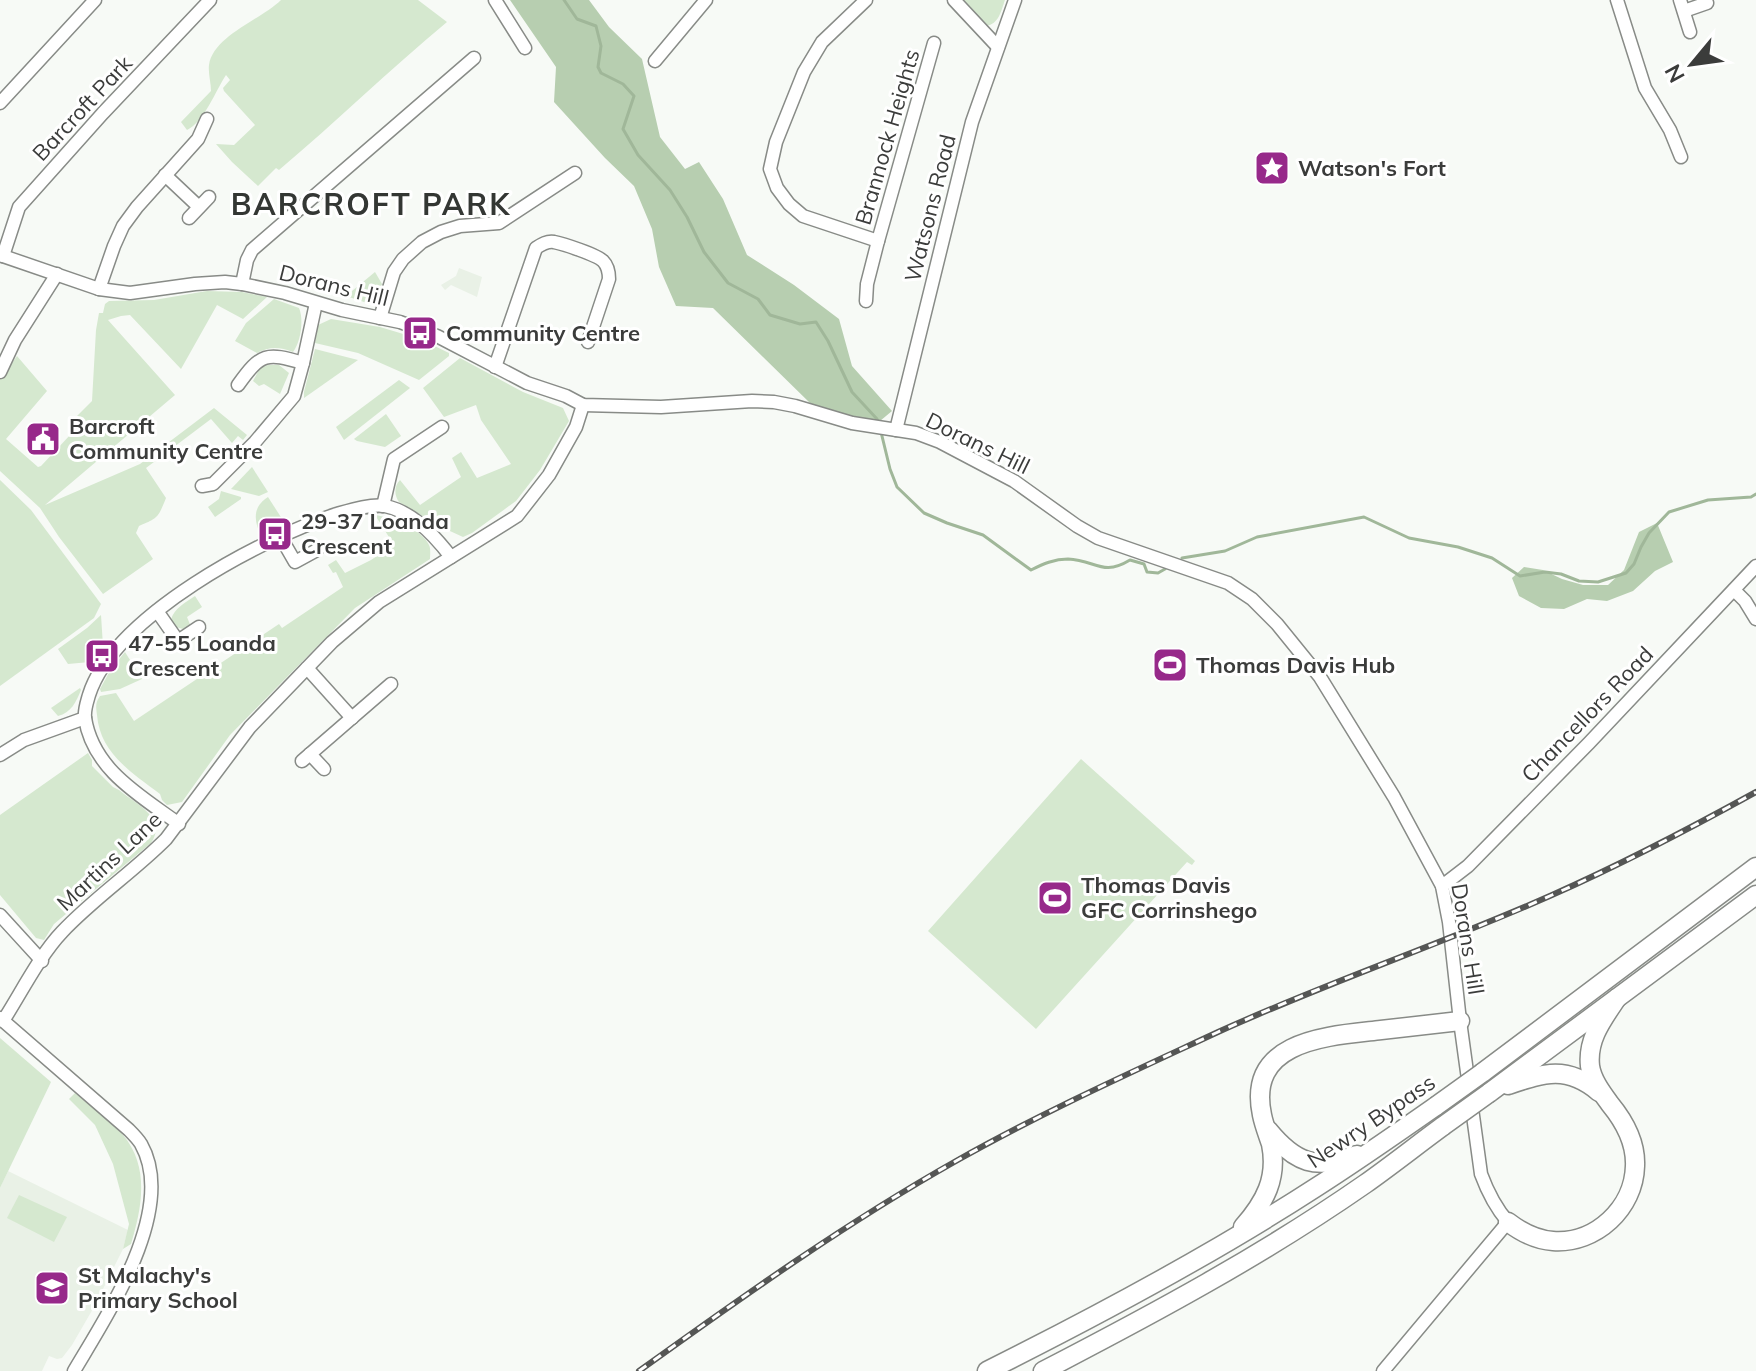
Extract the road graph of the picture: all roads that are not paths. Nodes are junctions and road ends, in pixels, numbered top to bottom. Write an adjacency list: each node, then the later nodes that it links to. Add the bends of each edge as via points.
1 (95, 0): 17 (street)
2 (210, 0): 26 (street, Barcroft Park, via 19,207)
3 (495, 0): 14 (street)
4 (706, 0): 16 (street)
5 (866, 0): 25 (street, Brannock Heights, via 822,42 804,72 770,169 777,188 803,216)
6 (954, 0): 13 (street)
7 (1015, 0): 13 (street, Watsons Road)
8 (1617, 0): 19 (street, via 1645,88)
9 (1682, 5): 10 (street); 11 (street)
10 (1708, 6)
11 (1690, 32)
12 (934, 43): 25 (street, Brannock Heights)
13 (998, 47): 40 (street, Watsons Road, via 972,122)
14 (525, 48)
15 (474, 58): 28 (street, via 252,250)
16 (655, 61)
17 (0, 103)
18 (207, 119): 21 (street, via 198,139)
19 (1681, 157)
20 (575, 173): 32 (street, via 499,223 460,226 422,242 394,272)
21 (165, 175): 23 (street); 29 (street, via 123,226)
22 (209, 197): 23 (street)
23 (199, 207): 24 (street)
24 (189, 218)
25 (878, 241): 30 (street, Brannock Heights)
26 (2, 255): 27 (street, Dorans Hill)
27 (57, 274): 29 (street, Dorans Hill); 36 (street)
28 (242, 284): 29 (street, Dorans Hill, via 130,293); 31 (street, Dorans Hill)
29 (99, 289)
30 (866, 301)
31 (316, 303): 32 (street, Dorans Hill); 34 (street)
32 (380, 318): 35 (street, Dorans Hill, via 437,336)
33 (588, 342): 35 (street, via 609,279 605,262 544,243 536,248)
34 (303, 363): 37 (street, via 263,357); 41 (street, via 294,396 282,411 213,484)
35 (495, 367): 38 (street, Dorans Hill)
36 (0, 372)
37 (238, 385)
38 (583, 405): 40 (street, Dorans Hill, via 774,402); 45 (street, Martins Lane, via 549,475 517,516)
39 (442, 427): 42 (street, via 394,459)
40 (892, 429): 59 (street, Dorans Hill, via 940,442 1014,481 1098,538 1228,583 1252,599 1320,677)
41 (202, 486)
42 (383, 506): 43 (street, via 354,509); 45 (street, via 406,514 430,532)
43 (280, 536): 44 (street, via 295,562); 48 (street, via 205,577)
44 (317, 550)
45 (451, 557): 51 (street, Martins Lane, via 379,602)
46 (1756, 566): 47 (street, Chancellors Road)
47 (1734, 590): 49 (street); 59 (street, Chancellors Road, via 1468,866)
48 (157, 611): 50 (street, via 178,641); 53 (street, via 110,656 91,687)
49 (1756, 619)
50 (199, 627)
51 (307, 668): 54 (street); 57 (street, Martins Lane, via 250,727)
52 (391, 684): 54 (street)
53 (85, 718): 55 (street, via 24,740); 57 (street, via 106,766)
54 (352, 718): 56 (street, via 306,758)
55 (0, 755)
56 (324, 769)
57 (179, 824): 62 (street, Martins Lane, via 60,934)
58 (1756, 867): 69 (highway, Newry Bypass, bridge)
59 (1442, 886): 65 (street, Dorans Hill)
60 (1756, 895): 63 (highway, Newry Bypass)
61 (1, 920): 62 (street)
62 (42, 961): 64 (street, Martins Lane)
63 (1617, 998): 66 (highway, Newry Bypass); 67 (highway, via 1597,1029 1590,1053 1590,1067)
64 (2, 1020): 72 (street, Martins Lane, via 129,1130 150,1172 148,1221 135,1256)
65 (1460, 1021): 68 (highway, via 1317,1038 1285,1052 1262,1086); 70 (street, Dorans Hill, via 1481,1174 1496,1209)
66 (1490, 1092): 67 (highway, via 1553,1073 1588,1082); 74 (highway, Newry Bypass, bridge, via 1364,1185 1260,1252)
67 (1604, 1096): 70 (highway, via 1633,1145 1634,1181 1622,1207 1600,1228 1570,1240 1538,1238)
68 (1266, 1128): 69 (highway, via 1290,1153 1317,1163); 71 (highway, via 1273,1178 1263,1202)
69 (1378, 1146): 71 (highway, Newry Bypass)
70 (1508, 1222): 75 (street)
71 (1233, 1238): 73 (highway, Newry Bypass)
72 (74, 1371)
73 (987, 1371)
74 (1043, 1371)
75 (1383, 1371)

